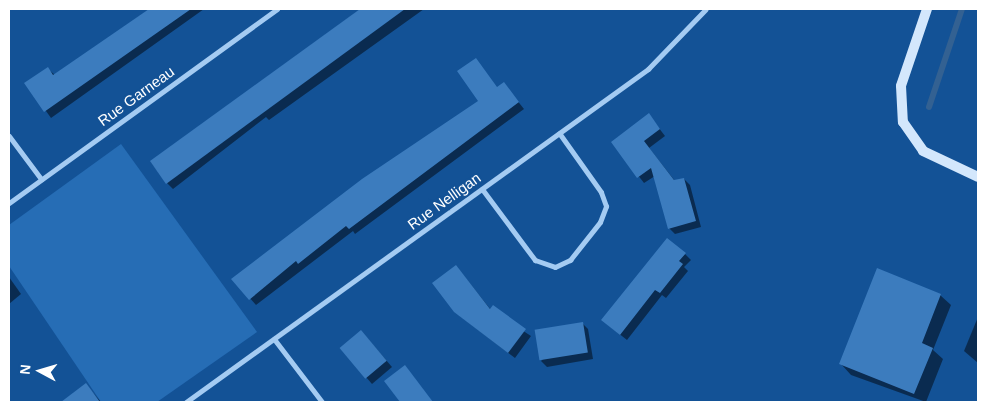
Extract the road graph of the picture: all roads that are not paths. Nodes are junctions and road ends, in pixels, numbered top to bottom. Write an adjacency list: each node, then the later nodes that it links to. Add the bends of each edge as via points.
1 (277, 9): 7 (street, Rue Garneau)
2 (706, 9): 4 (street, Rue Nelligan, via 660,59)
3 (927, 9): 6 (street, via 901,86 903,122 923,151)
4 (560, 133): 8 (street, Rue Nelligan); 8 (street, via 601,192 606,206 600,222 570,260 555,267 535,260)
5 (9, 136): 7 (street)
6 (978, 177)
7 (41, 179): 9 (street, Rue Garneau)
8 (482, 189): 10 (street, Rue Nelligan)
9 (9, 203)
10 (274, 339): 11 (street, Rue Nelligan); 12 (street)
11 (186, 402)
12 (322, 402)

